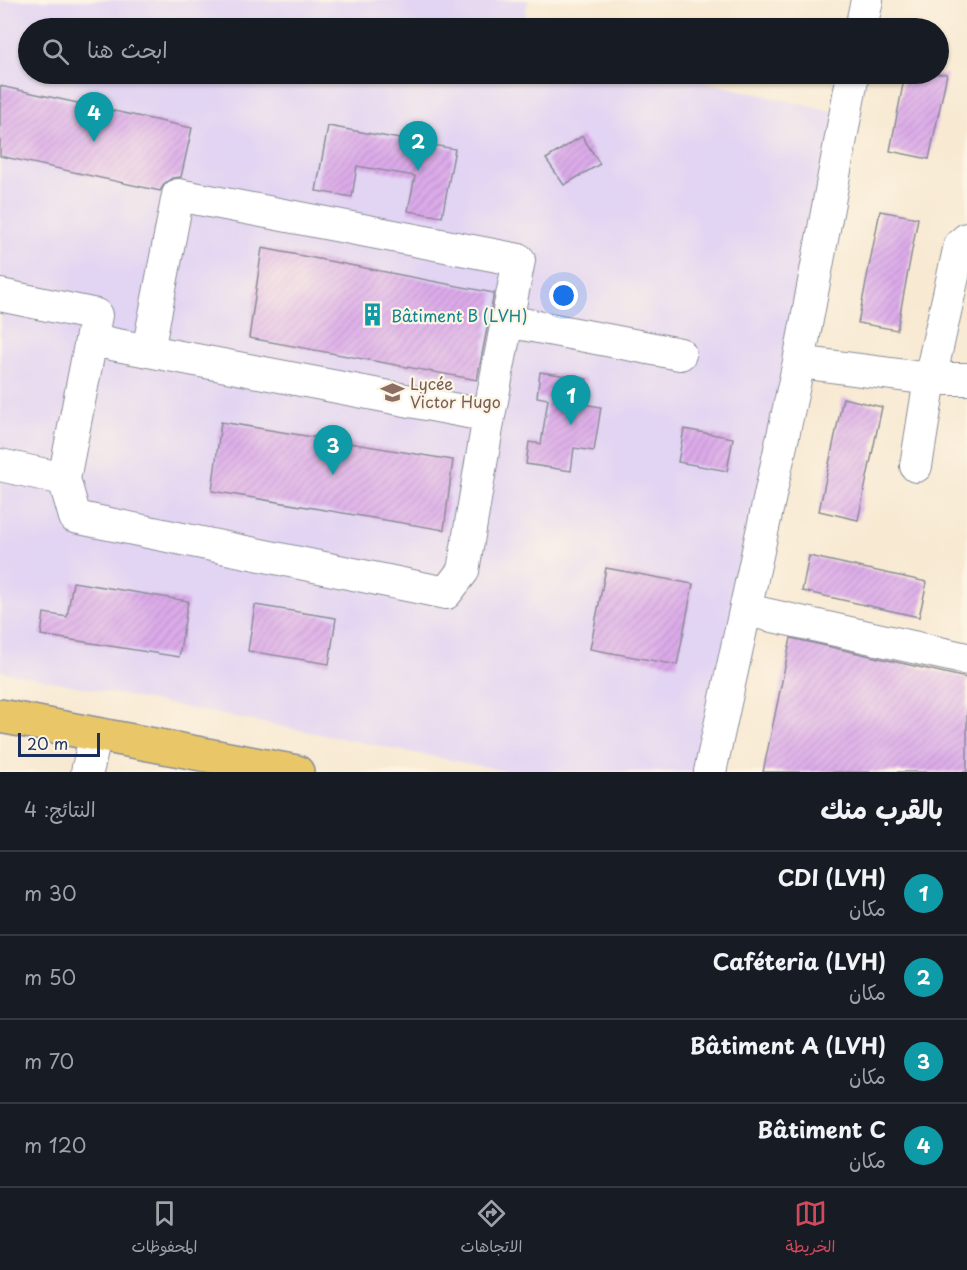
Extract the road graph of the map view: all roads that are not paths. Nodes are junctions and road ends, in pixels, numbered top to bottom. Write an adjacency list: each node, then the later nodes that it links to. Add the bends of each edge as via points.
1 (867, 0): 2 (street)
2 (863, 18)
3 (851, 84): 10 (street)
4 (967, 238): 11 (street, via 960,245)
5 (0, 295): 7 (street, via 96,315)
6 (507, 321): 8 (street, via 519,260 178,195); 9 (street); 13 (street)
7 (91, 340): 8 (street); 16 (street)
8 (148, 351): 13 (street)
9 (680, 354)
10 (799, 362): 11 (street); 17 (street)
11 (930, 379): 12 (street); 15 (street)
12 (967, 380)
13 (489, 416): 16 (street, via 463,571 446,593 75,517)
14 (0, 465): 16 (street)
15 (916, 466)
16 (64, 479)
17 (746, 610): 18 (street); 23 (street)
18 (967, 658)
19 (0, 716): 20 (main road)
20 (96, 734): 21 (street); 22 (main road)
21 (87, 772)
22 (297, 772)
23 (710, 772)

